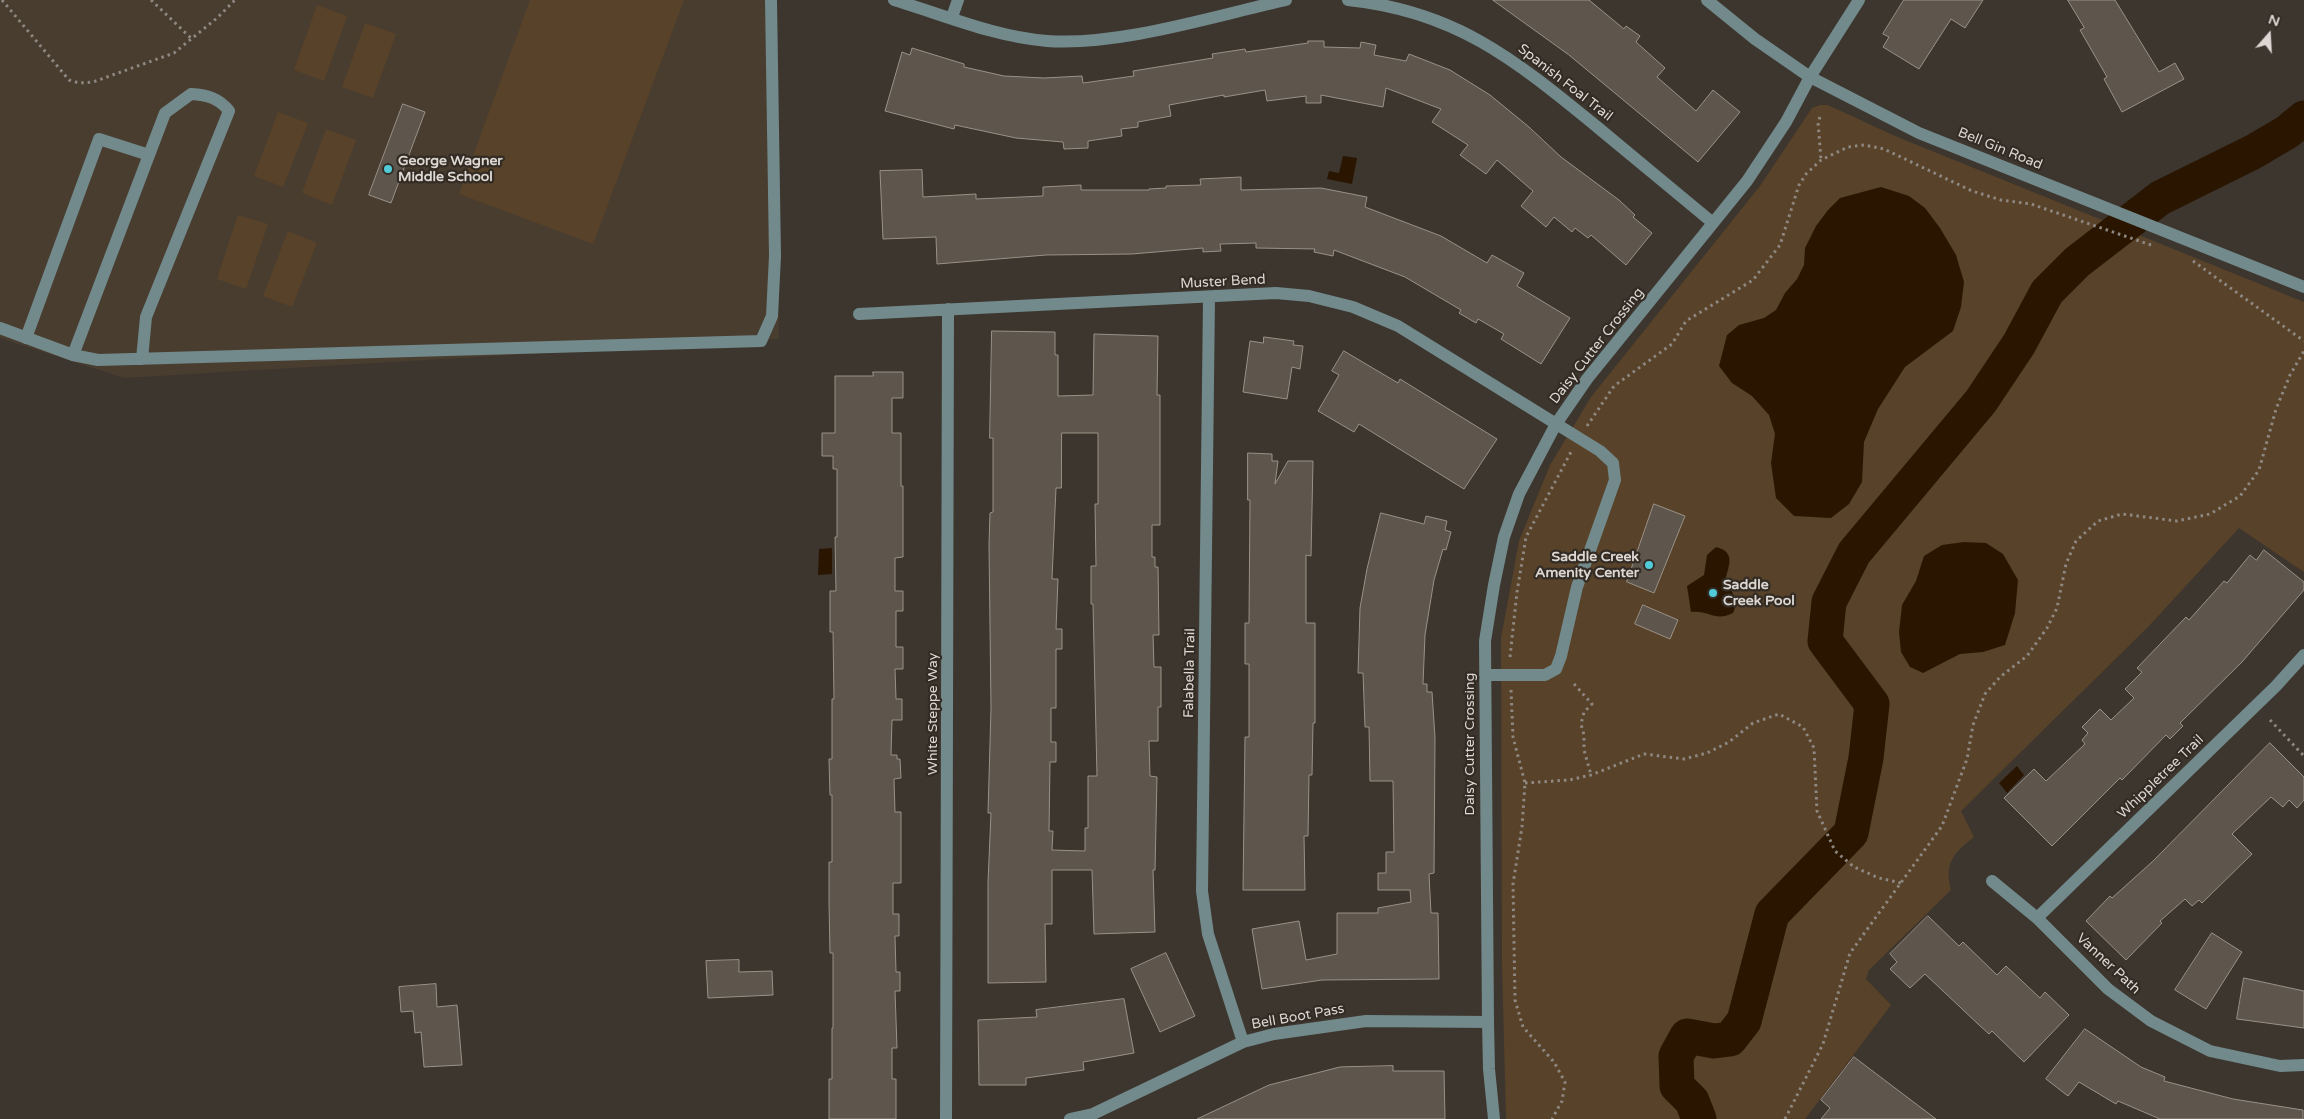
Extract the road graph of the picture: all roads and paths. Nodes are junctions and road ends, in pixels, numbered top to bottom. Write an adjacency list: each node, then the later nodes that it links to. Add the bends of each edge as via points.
1 (2, 0): 12 (path, via 69,80 79,84 174,53)
2 (152, 0): 12 (path)
3 (235, 0): 12 (path)
4 (771, 0): 29 (street, via 775,256 772,316 761,340)
5 (894, 0): 11 (street)
6 (958, 0): 11 (street)
7 (1286, 0): 11 (street, via 1148,32 1093,40 1048,41 1006,35)
8 (1348, 0): 17 (street, Spanish Foal Trail, via 1420,13 1478,38 1530,72)
9 (1707, 0): 13 (street, Bell Gin Road)
10 (1859, 0): 13 (street, Daisy Cutter Crossing)
11 (952, 17)
12 (192, 39)
13 (1810, 77): 17 (street, Daisy Cutter Crossing, via 1786,122 1747,181); 20 (street, Bell Gin Road, via 1919,133)
14 (1820, 116): 16 (path)
15 (149, 155): 25 (street, via 99,139); 28 (street); 29 (street, via 165,113 191,94 205,95 222,102 229,111 146,317)
16 (1820, 160): 18 (path, via 1848,147 1864,145 1884,149 1972,191 2001,200 2031,204); 31 (path, via 1799,185 1780,245 1753,280 1686,320 1672,344 1614,386)
17 (1713, 223): 30 (street, Daisy Cutter Crossing, via 1587,379)
18 (2161, 248)
19 (2188, 258): 26 (path)
20 (2304, 287)
21 (1209, 298): 22 (street, Muster Bend); 30 (street, Muster Bend, via 1276,293 1310,296 1353,307 1398,326); 46 (street, Falabella Trail, via 1202,892 1208,934)
22 (948, 309): 23 (street, Muster Bend); 48 (street, White Steppe Way)
23 (859, 314)
24 (0, 328): 25 (street)
25 (26, 338): 28 (street)
26 (2304, 341)
27 (2304, 351): 43 (path, via 2276,409 2259,470 2240,496 2210,514 2177,521 2122,514 2098,520 2076,541 2066,564 2057,608 2047,628 2027,656 2000,677 1985,694 1973,725 1967,759 1942,826)
28 (73, 355): 29 (street, via 98,360)
29 (142, 359)
30 (1556, 424): 35 (street, Daisy Cutter Crossing, via 1519,494 1504,537 1485,641); 35 (street, Muster Bend, via 1600,451 1613,464 1615,480 1577,587 1556,669 1545,675)
31 (1587, 426)
32 (1573, 448): 34 (path, via 1526,536)
33 (2304, 656): 44 (street, Whippletree Trail)
34 (1510, 657)
35 (1485, 675): 45 (street, Daisy Cutter Crossing)
36 (1574, 684): 40 (path, via 1592,704 1584,712 1581,724)
37 (1511, 687): 41 (path, via 1513,738)
38 (2270, 720): 39 (path)
39 (2304, 756)
40 (1591, 775): 41 (path); 43 (path, via 1644,754 1684,759 1707,753 1753,724 1778,714 1803,727 1814,748 1817,811 1835,851 1854,867)
41 (1525, 783): 51 (path, via 1513,884 1515,1000 1523,1027 1554,1062 1565,1082 1562,1101)
42 (1992, 881): 44 (street, Vanner Path)
43 (1901, 883): 52 (path, via 1850,953 1823,1044)
44 (2037, 918): 47 (street, Vanner Path, via 2108,989 2151,1021 2210,1051 2280,1066)
45 (1488, 1022): 46 (street, Bell Boot Pass, via 1366,1021 1274,1034); 50 (street, Daisy Cutter Crossing)
46 (1243, 1042): 49 (street, Bell Boot Pass, via 1136,1096 1093,1114)
47 (2304, 1065)
48 (946, 1119)
49 (1070, 1119)
50 (1494, 1119)
51 (1552, 1119)
52 (1785, 1119)

